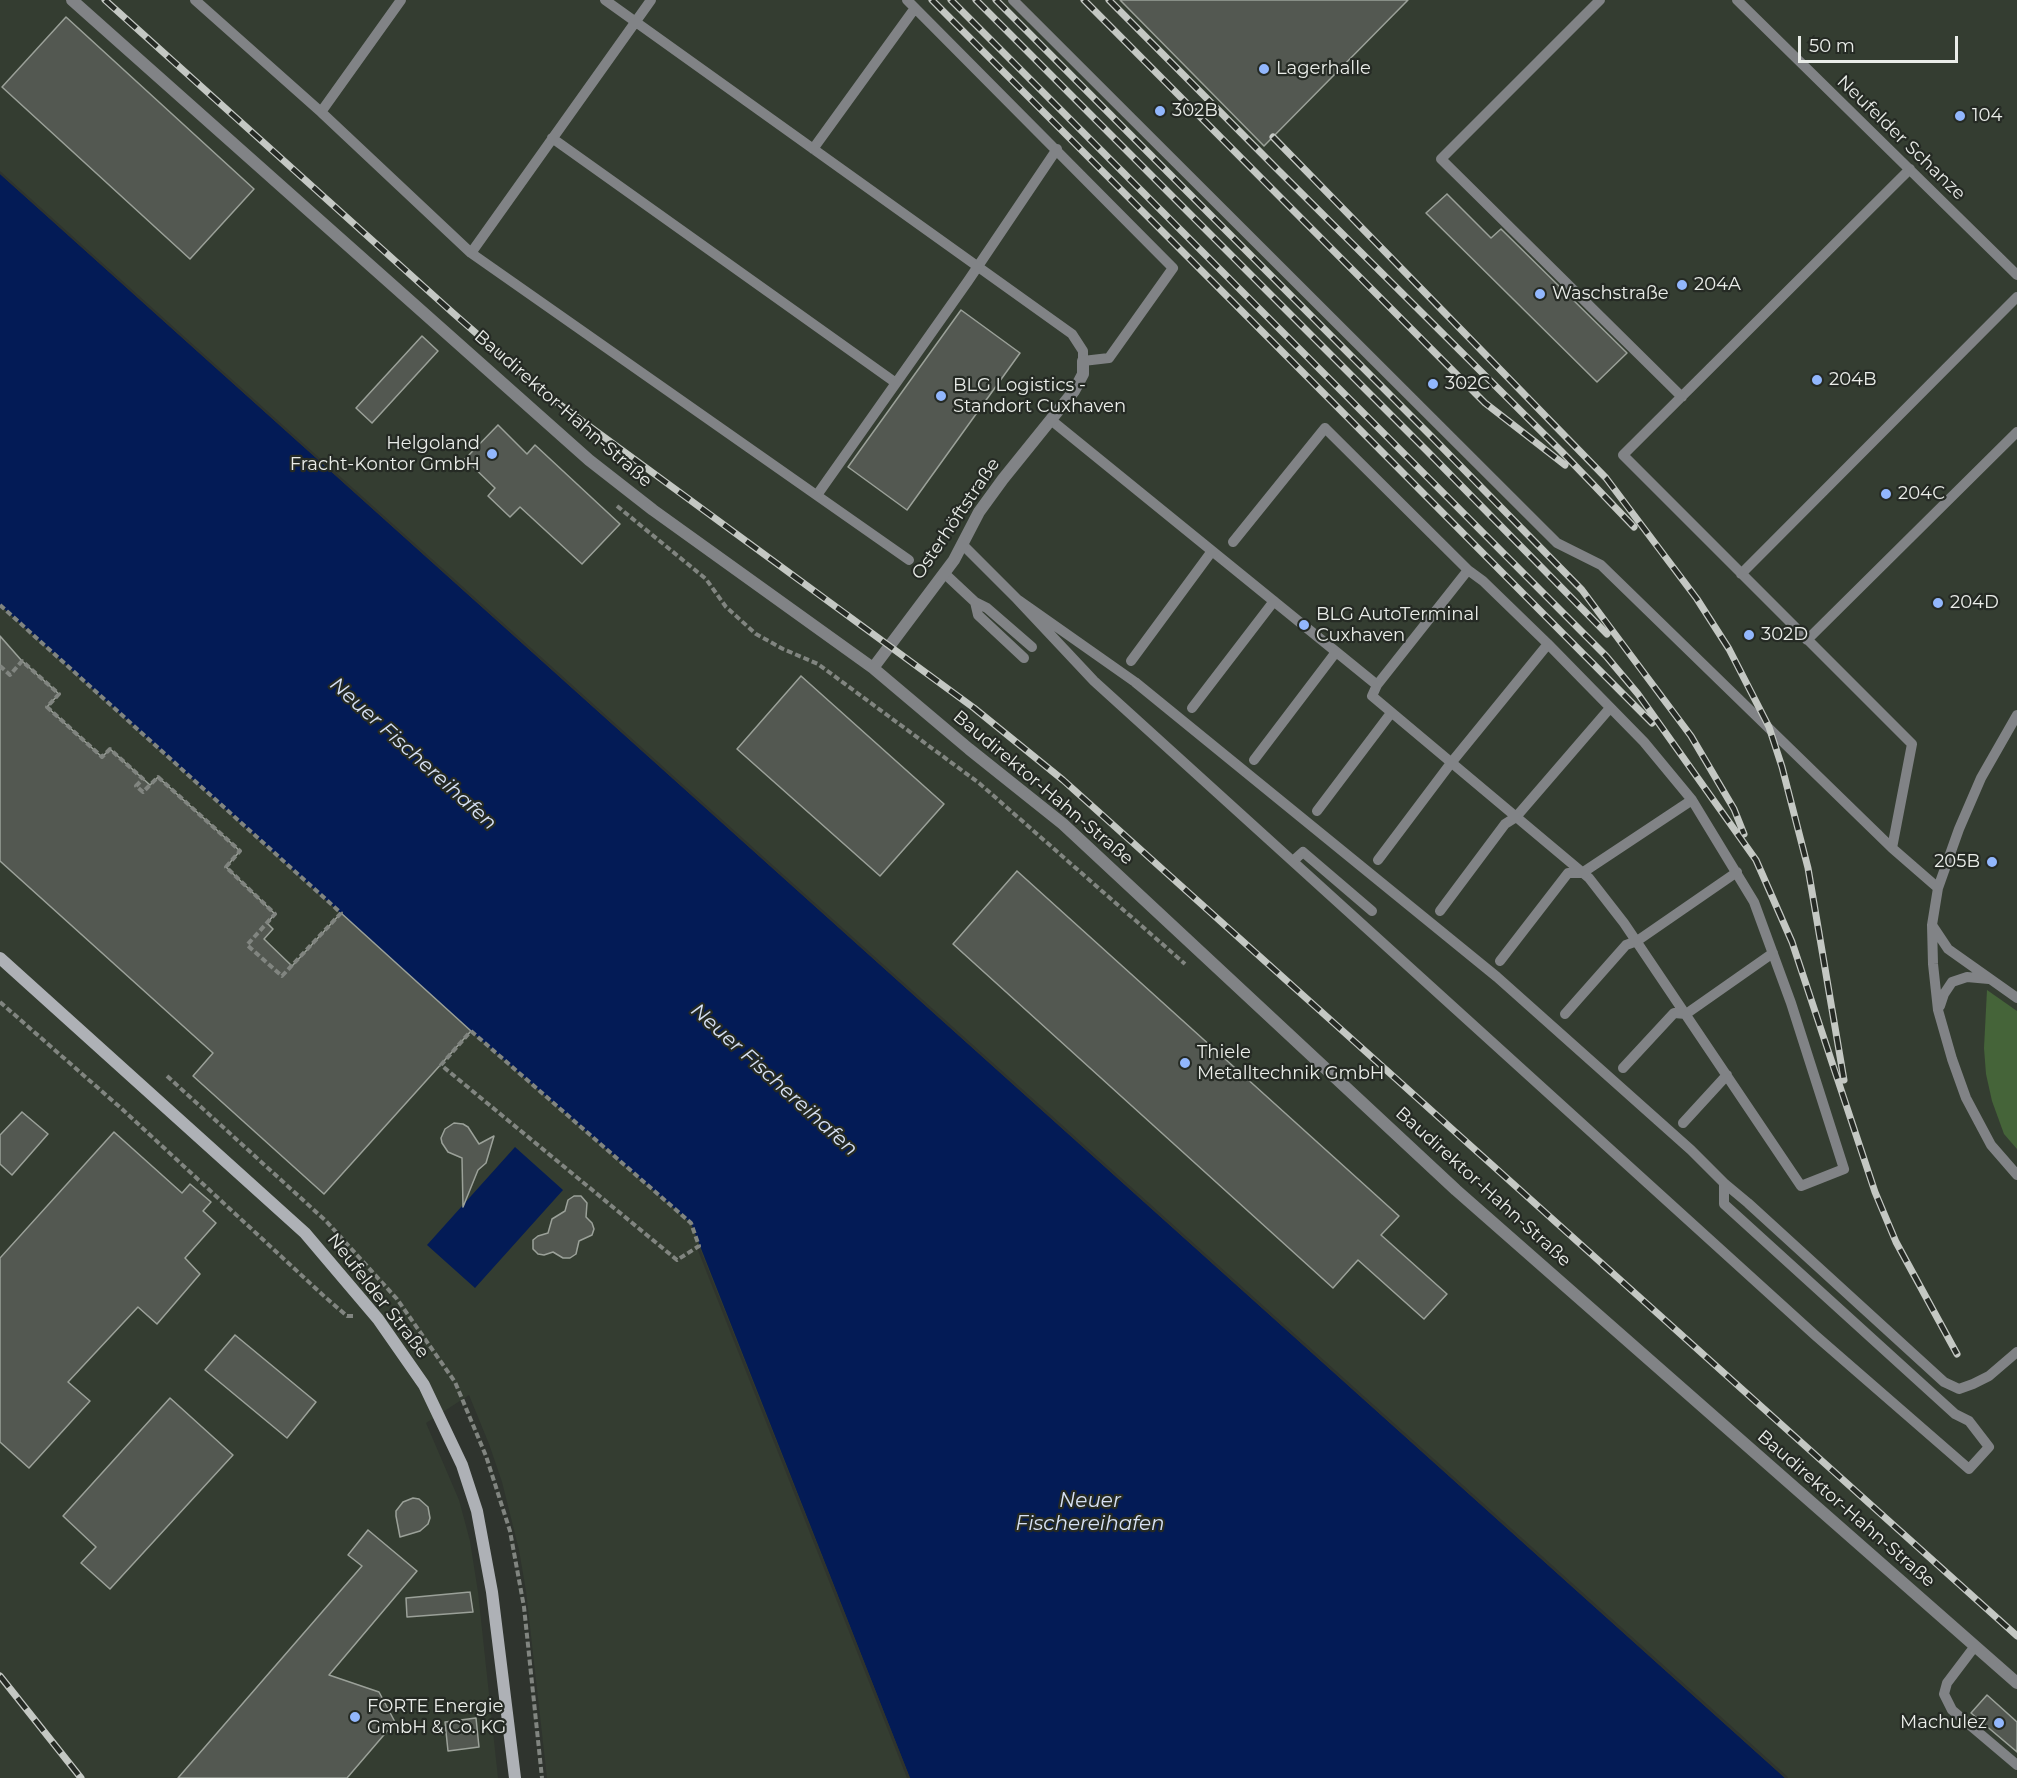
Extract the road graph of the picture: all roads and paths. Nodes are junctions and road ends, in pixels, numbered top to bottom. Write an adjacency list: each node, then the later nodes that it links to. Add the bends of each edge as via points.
1 (72, 0): 45 (street, Baudirektor-Hahn-Straße, via 589,460)
2 (195, 0): 11 (lane)
3 (401, 0): 11 (lane)
4 (605, 0): 10 (lane)
5 (651, 0): 10 (lane)
6 (1013, 0): 56 (lane, via 1557,543 1601,565)
7 (1600, 0): 22 (lane, via 1441,159)
8 (1737, 0): 15 (lane, Neufelder Schanze)
9 (911, 4): 13 (lane); 14 (lane)
10 (636, 21): 12 (lane); 13 (lane)
11 (321, 112): 16 (lane)
12 (552, 138): 16 (lane); 21 (lane)
13 (813, 149): 17 (lane)
14 (1057, 149): 17 (lane); 20 (lane, via 1173,268 1109,358)
15 (1910, 169): 18 (lane, Neufelder Schanze); 22 (lane)
16 (471, 253): 25 (lane)
17 (977, 266): 20 (lane, via 1072,334 1083,351); 21 (lane)
18 (2017, 275)
19 (2017, 297): 33 (lane)
20 (1083, 361): 23 (street, Osterhöftstraße, via 1083,374 1074,391)
21 (896, 383): 25 (lane)
22 (1682, 398): 33 (lane, via 1623,455)
23 (1051, 420): 28 (street, Osterhöftstraße, via 979,512); 29 (lane)
24 (2017, 432): 38 (lane)
25 (817, 495): 30 (lane)
26 (612, 500): 69 (path, via 706,579 726,607 756,634 818,664 979,783)
27 (1233, 542): 31 (lane, via 1325,428)
28 (962, 544): 32 (street, Osterhöftstraße); 34 (lane)
29 (1212, 551): 35 (lane); 43 (lane)
30 (909, 560)
31 (1468, 570): 39 (lane); 46 (lane)
32 (945, 573): 36 (lane); 45 (street, Osterhöftstraße)
33 (1741, 574): 38 (lane)
34 (1017, 599): 58 (lane, via 1094,681); 82 (lane, via 1135,682 1497,977)
35 (1274, 601): 41 (lane); 47 (lane)
36 (975, 602): 40 (lane); 42 (lane, via 978,615)
37 (0, 605): 44 (path, via 341,913 282,976 247,945 275,914 226,867 240,851 158,777 143,792 136,786 143,779 110,749 102,757 47,707 58,694 22,662 10,675)
38 (1807, 640): 56 (lane, via 1912,744)
39 (1548, 644): 48 (lane); 52 (lane)
40 (1032, 647)
41 (1336, 652): 46 (lane); 51 (lane)
42 (1024, 658)
43 (1131, 662)
44 (0, 666)
45 (873, 668): 88 (street, Baudirektor-Hahn-Straße, via 1063,824 1456,1190)
46 (1377, 685): 49 (lane, via 1372,696)
47 (1192, 708)
48 (1610, 708): 53 (lane, via 1644,741); 55 (lane)
49 (1391, 713): 52 (lane); 54 (lane)
50 (2017, 715): 61 (lane, via 1981,778)
51 (1254, 760)
52 (1451, 763): 55 (lane); 57 (lane)
53 (1692, 800): 59 (lane); 60 (lane)
54 (1317, 811)
55 (1516, 817): 60 (lane); 63 (lane, via 1505,824)
56 (1892, 848): 61 (lane)
57 (1378, 860)
58 (1293, 861): 62 (lane, via 1303,852); 82 (lane, via 1816,1336 1970,1470 1989,1447 1969,1421 1955,1414 1724,1204)
59 (1737, 872): 65 (lane); 66 (lane, via 1754,902)
60 (1582, 873): 65 (lane); 68 (lane, via 1568,873)
61 (1938, 888): 64 (lane)
62 (1372, 911)
63 (1440, 911)
64 (1932, 925): 70 (lane, via 1948,949); 73 (lane)
65 (1636, 941): 74 (lane, via 1626,945); 75 (lane)
66 (1773, 953): 75 (lane); 78 (lane, via 1844,1169 1801,1186)
67 (0, 958): 91 (street, Neufelder Straße, via 305,1233 378,1319 424,1385 462,1464 479,1521 492,1592)
68 (1500, 961)
69 (1190, 968)
70 (1989, 979): 71 (lane); 73 (lane, via 1967,977 1952,982)
71 (2017, 998)
72 (0, 1002): 86 (path, via 347,1316)
73 (1938, 1010): 81 (lane, via 1966,1098 1991,1145)
74 (1565, 1014)
75 (1686, 1014): 77 (lane, via 1674,1013); 78 (lane)
76 (459, 1045): 76 (path, via 471,1031 691,1222 699,1246 677,1260 441,1065)
77 (1623, 1068)
78 (1726, 1075): 80 (lane)
79 (168, 1076): 83 (path)
80 (1683, 1123)
81 (2017, 1175)
82 (1724, 1183): 87 (lane, via 1944,1382 1959,1389 1973,1384)
83 (329, 1226)
84 (386, 1287): 85 (path)
85 (382, 1292)
86 (358, 1316)
87 (2017, 1353)
88 (1975, 1646): 89 (street, Baudirektor-Hahn-Straße); 90 (lane, via 1947,1683 1944,1694 1952,1710)
89 (2017, 1683)
90 (2017, 1765)
91 (515, 1778)

